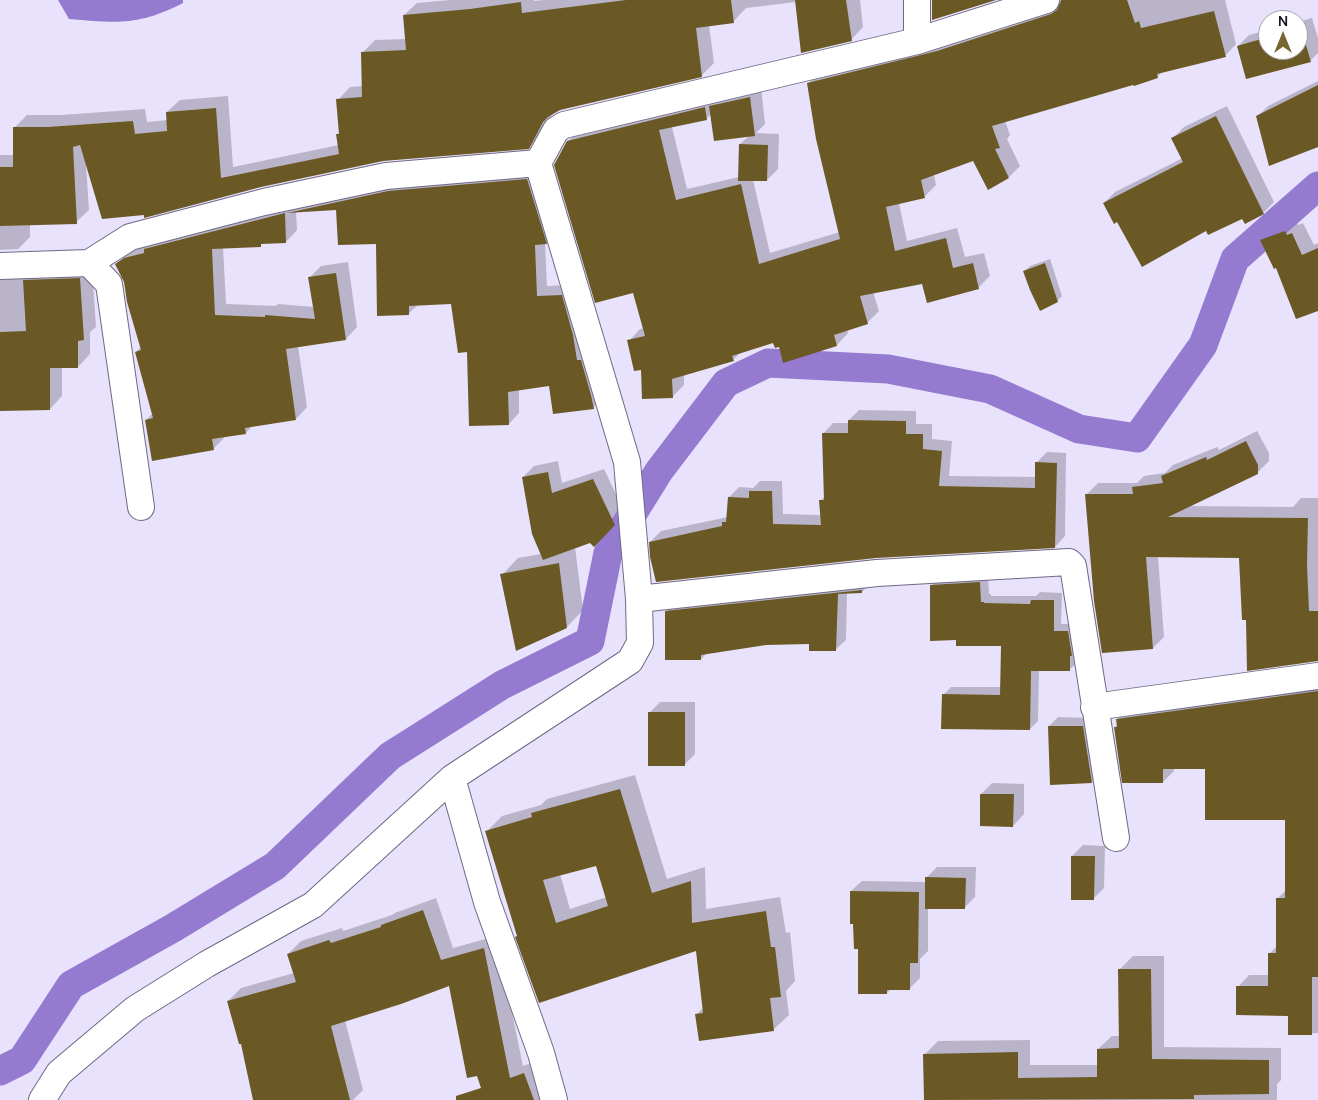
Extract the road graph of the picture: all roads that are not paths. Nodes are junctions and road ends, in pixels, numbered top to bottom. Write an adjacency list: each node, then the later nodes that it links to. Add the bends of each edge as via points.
1 (917, 0): 3 (street)
2 (1046, 0): 3 (street)
3 (917, 41): 4 (street, via 564,125 556,130)
4 (538, 163): 5 (street, via 386,176 274,200 130,237); 8 (street, via 627,462)
5 (89, 263): 6 (street); 7 (street, via 109,284)
6 (0, 266)
7 (141, 507)
8 (640, 598): 10 (street, via 877,573 1070,562); 11 (street, via 640,644 630,661)
9 (1318, 676): 10 (street)
10 (1094, 707): 12 (street)
11 (452, 778): 13 (street, via 313,905 207,964 135,1009 59,1073); 14 (street, via 487,902)
12 (1116, 838)
13 (42, 1100)
14 (554, 1100)

